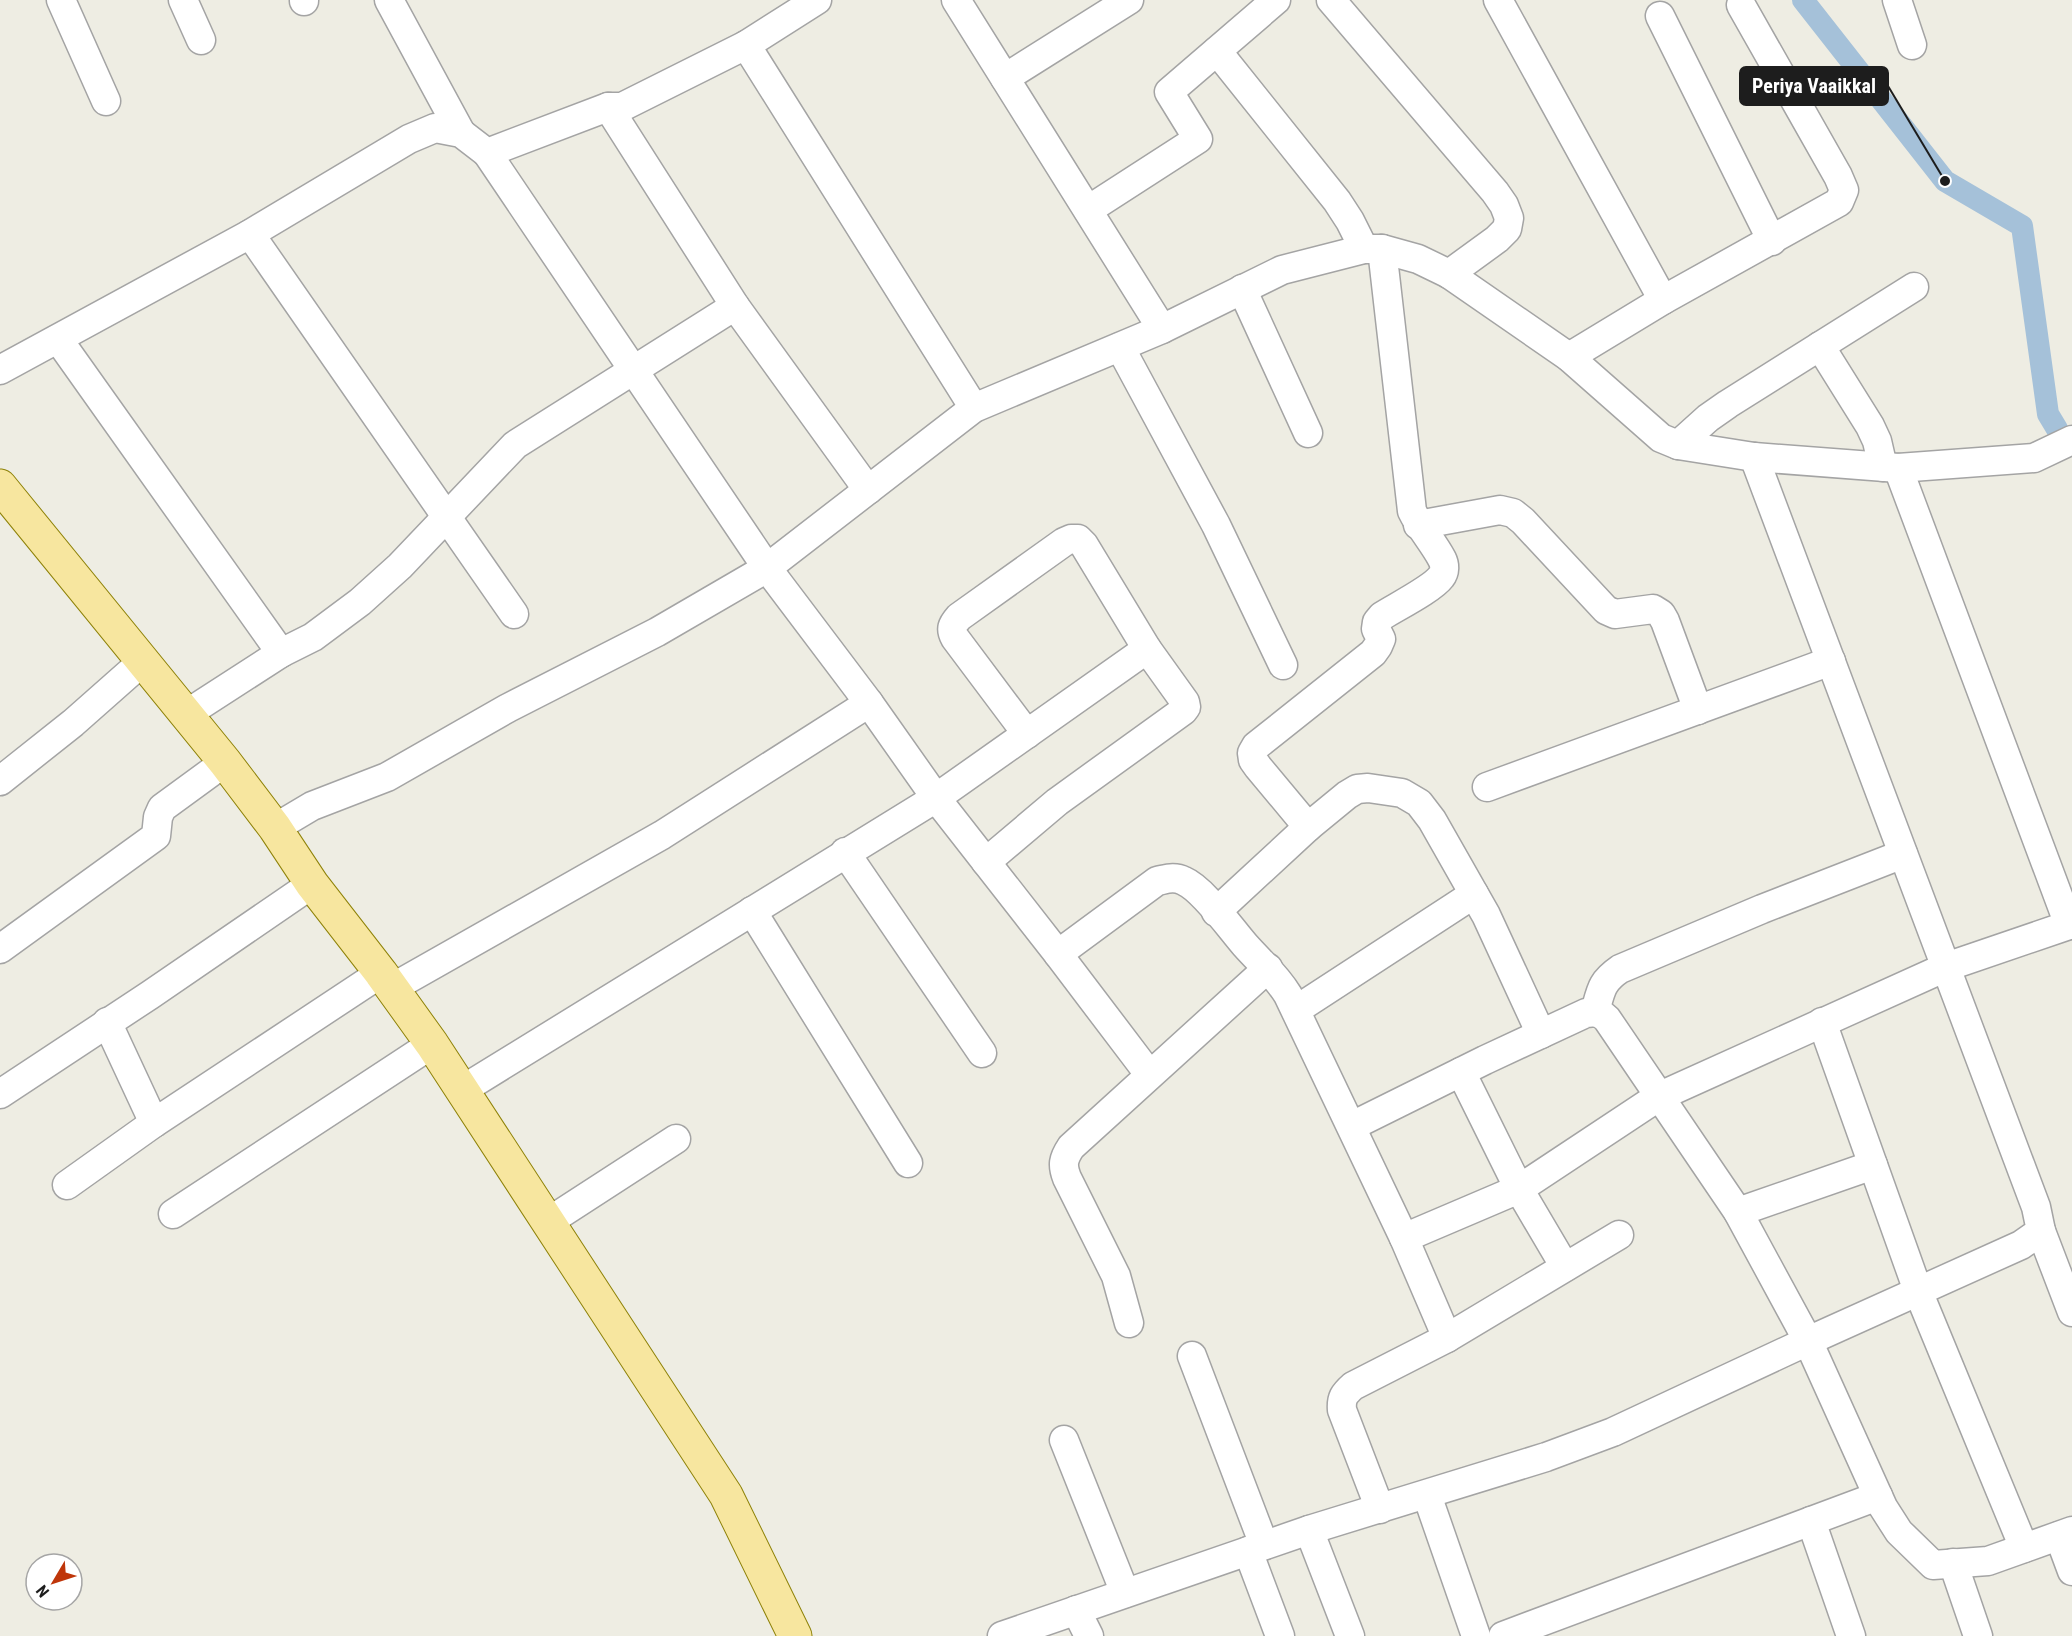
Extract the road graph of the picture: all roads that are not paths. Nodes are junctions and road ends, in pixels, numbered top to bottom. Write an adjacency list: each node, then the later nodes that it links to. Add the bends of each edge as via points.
1 (61, 0): 18 (street)
2 (183, 0): 13 (street)
3 (389, 0): 20 (street)
4 (817, 0): 14 (street)
5 (956, 0): 17 (street)
6 (1129, 0): 17 (street)
7 (1276, 0): 16 (street)
8 (1331, 0): 26 (street, via 1504,205 1509,218 1507,229)
9 (1497, 0): 29 (street)
10 (1897, 0): 15 (street)
11 (1741, 5): 24 (street, via 1844,190 1839,202)
12 (1660, 16): 24 (street)
13 (201, 40)
14 (746, 45): 19 (street, via 622,107); 38 (street)
15 (1912, 45)
16 (1217, 51): 22 (street, via 1169,92 1198,139); 25 (street)
17 (1005, 78): 22 (street)
18 (106, 101)
19 (608, 107): 21 (street); 30 (street)
20 (461, 133): 21 (street); 23 (street, via 435,128 409,139)
21 (487, 153): 37 (street)
22 (1088, 210): 31 (street)
23 (250, 234): 32 (street); 46 (street)
24 (1772, 241): 29 (street)
25 (1373, 249): 26 (street, via 1418,260); 28 (street, via 1282,270); 47 (street, via 1412,511)
26 (1449, 274): 35 (street)
27 (1914, 287): 34 (street)
28 (1242, 289): 31 (street); 39 (street)
29 (1663, 300): 35 (street)
30 (735, 306): 37 (street); 45 (street)
31 (1162, 329): 33 (street)
32 (58, 339): 36 (street); 51 (street)
33 (1120, 346): 38 (street); 54 (street, via 1216,525)
34 (1820, 346): 41 (street, via 1708,418); 43 (street, via 1870,426)
35 (1569, 357): 41 (street, via 1661,438)
36 (0, 370)
37 (633, 370): 46 (street, via 515,445); 48 (street)
38 (974, 408): 45 (street)
39 (1308, 433)
40 (2072, 440): 43 (street, via 2034,458)
41 (1678, 446): 42 (street)
42 (1754, 457): 43 (street); 52 (street)
43 (1890, 467): 72 (street)
44 (0, 486): 53 (main road)
45 (868, 490): 48 (street)
46 (446, 517): 49 (street); 51 (street, via 360,602 313,637)
47 (1418, 525): 56 (street, via 1500,510 1513,513 1606,610 1615,614 1653,609 1661,614); 63 (street, via 1442,560 1442,576 1382,616 1376,629 1381,639 1372,653 1252,753 1258,767)
48 (767, 568): 55 (street); 64 (street, via 657,632 508,708 387,777 312,806)
49 (514, 614)
50 (1148, 649): 58 (street); 58 (street, via 1084,545 1078,538 1064,542 952,624 955,638); 67 (street, via 1185,702 1184,711 1058,802)
51 (281, 653): 57 (street)
52 (1831, 661): 56 (street); 66 (street)
53 (142, 662): 57 (main road); 60 (street)
54 (1283, 665)
55 (869, 703): 62 (street); 77 (street, via 662,835)
56 (1698, 710): 61 (street)
57 (185, 715): 59 (main road)
58 (1027, 734): 62 (street)
59 (225, 762): 64 (main road); 73 (street, via 162,808 156,836)
60 (0, 781)
61 (1487, 788)
62 (936, 798): 65 (street); 67 (street)
63 (1308, 827): 69 (street, via 1357,789 1402,793 1419,803 1432,820); 71 (street)
64 (275, 828): 68 (main road)
65 (845, 852): 70 (street); 84 (street)
66 (1903, 854): 75 (street); 79 (street, via 1620,969 1602,985)
67 (986, 862): 74 (street)
68 (312, 884): 77 (main road); 80 (street)
69 (1474, 894): 78 (street); 82 (street)
70 (752, 911): 87 (street); 93 (street)
71 (1216, 912): 74 (street, via 1196,888 1171,877 1157,881); 76 (street)
72 (2070, 924): 75 (street)
73 (0, 949)
74 (1058, 954): 86 (street)
75 (1946, 967): 81 (street); 100 (street, via 2036,1207)
76 (1268, 968): 78 (street); 86 (street)
77 (387, 980): 83 (main road); 90 (street)
78 (1296, 1010): 91 (street)
79 (1595, 1012): 82 (street); 89 (street, via 1606,1019)
80 (107, 1022): 88 (street); 90 (street)
81 (1822, 1022): 89 (street); 94 (street)
82 (1541, 1034): 85 (street)
83 (432, 1044): 87 (main road); 98 (street)
84 (982, 1053)
85 (1461, 1072): 91 (street); 96 (street)
86 (1149, 1074): 106 (street, via 1063,1158 1067,1179 1116,1276)
87 (462, 1090): 99 (main road)
88 (0, 1094)
89 (1658, 1097): 96 (street); 97 (street)
90 (154, 1123): 95 (street)
91 (1352, 1126): 102 (street)
92 (676, 1138): 99 (street)
93 (908, 1163)
94 (1874, 1165): 97 (street); 104 (street)
95 (67, 1185)
96 (1519, 1189): 102 (street); 103 (street)
97 (1738, 1212): 108 (street)
98 (173, 1214)
99 (548, 1222): 123 (main road, via 726,1495)
100 (2041, 1231): 104 (street, via 2020,1245); 105 (street)
101 (1619, 1234): 103 (street)
102 (1404, 1238): 107 (street)
103 (1565, 1267): 107 (street)
104 (1918, 1291): 108 (street); 118 (street)
105 (2072, 1312)
106 (1129, 1323)
107 (1447, 1338): 113 (street, via 1344,1393 1342,1410)
108 (1808, 1341): 111 (street, via 1613,1432); 112 (street)
109 (1192, 1356): 117 (street)
110 (1064, 1440): 121 (street)
111 (1427, 1495): 113 (street); 128 (street)
112 (1878, 1496): 114 (street); 119 (street, via 1899,1532 1933,1565)
113 (1380, 1509): 115 (street)
114 (1811, 1521): 129 (street); 130 (street)
115 (1309, 1530): 117 (street); 127 (street)
116 (2065, 1533): 118 (street); 120 (street)
117 (1256, 1548): 121 (street); 126 (street)
118 (2024, 1548): 119 (street, via 1988,1561)
119 (1953, 1563): 131 (street)
120 (2072, 1570)
121 (1125, 1593): 122 (street)
122 (1076, 1610): 124 (street); 125 (street)
123 (795, 1636)
124 (1002, 1636)
125 (1089, 1636)
126 (1280, 1636)
127 (1350, 1636)
128 (1476, 1636)
129 (1503, 1636)
130 (1851, 1636)
131 (1978, 1636)

